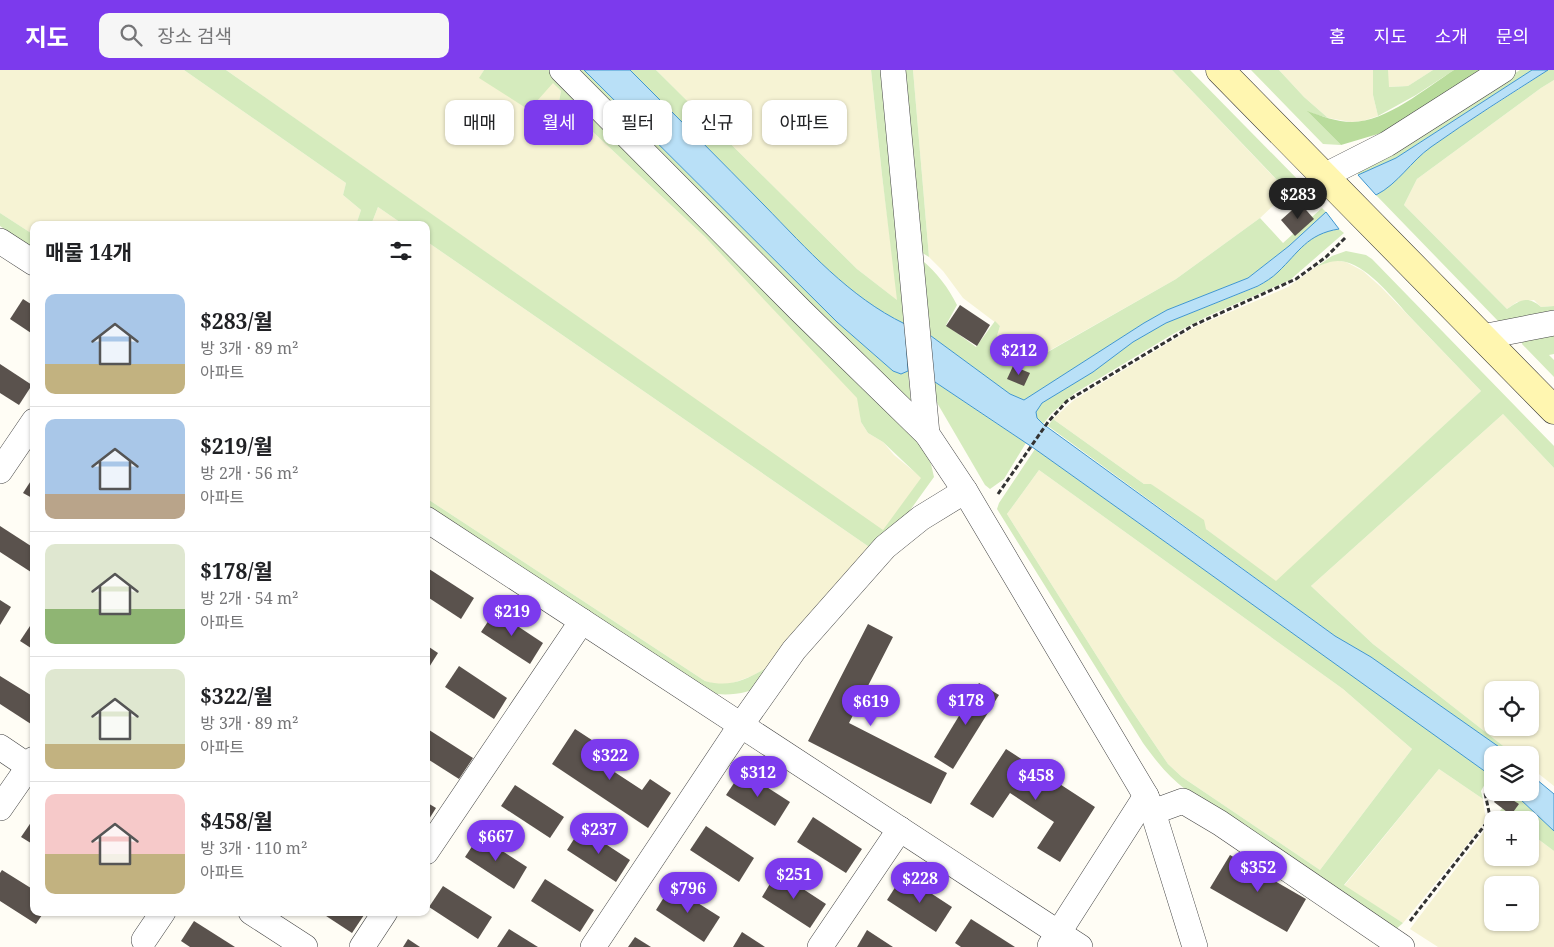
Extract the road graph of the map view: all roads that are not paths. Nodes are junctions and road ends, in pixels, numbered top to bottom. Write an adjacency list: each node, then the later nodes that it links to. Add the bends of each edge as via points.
1 (562, 70): 12 (street)
2 (894, 70): 12 (street)
3 (1220, 70): 5 (main road)
4 (1503, 70): 5 (street, via 1387,144)
5 (1344, 196): 9 (main road)
6 (0, 241): 7 (street)
7 (30, 260)
8 (1554, 323): 9 (street)
9 (1482, 337): 10 (main road)
10 (1554, 410)
11 (30, 427): 13 (street)
12 (928, 434): 14 (street)
13 (0, 471)
14 (970, 500): 17 (street, via 921,518 885,547 794,650); 21 (street)
15 (430, 522): 16 (street)
16 (582, 620): 17 (street); 24 (street)
17 (740, 725): 23 (street); 33 (street)
18 (0, 747): 19 (street)
19 (30, 764)
20 (30, 768): 22 (street)
21 (1149, 804): 29 (street); 30 (street, via 1183,801); 36 (street)
22 (0, 808)
23 (900, 828): 29 (street); 34 (street)
24 (430, 846)
25 (160, 916): 28 (street)
26 (257, 916): 31 (street)
27 (382, 916): 32 (street)
28 (144, 940)
29 (1054, 940): 35 (street)
30 (1399, 945)
31 (305, 947)
32 (362, 947)
33 (593, 947)
34 (820, 947)
35 (1080, 947)
36 (1195, 947)

